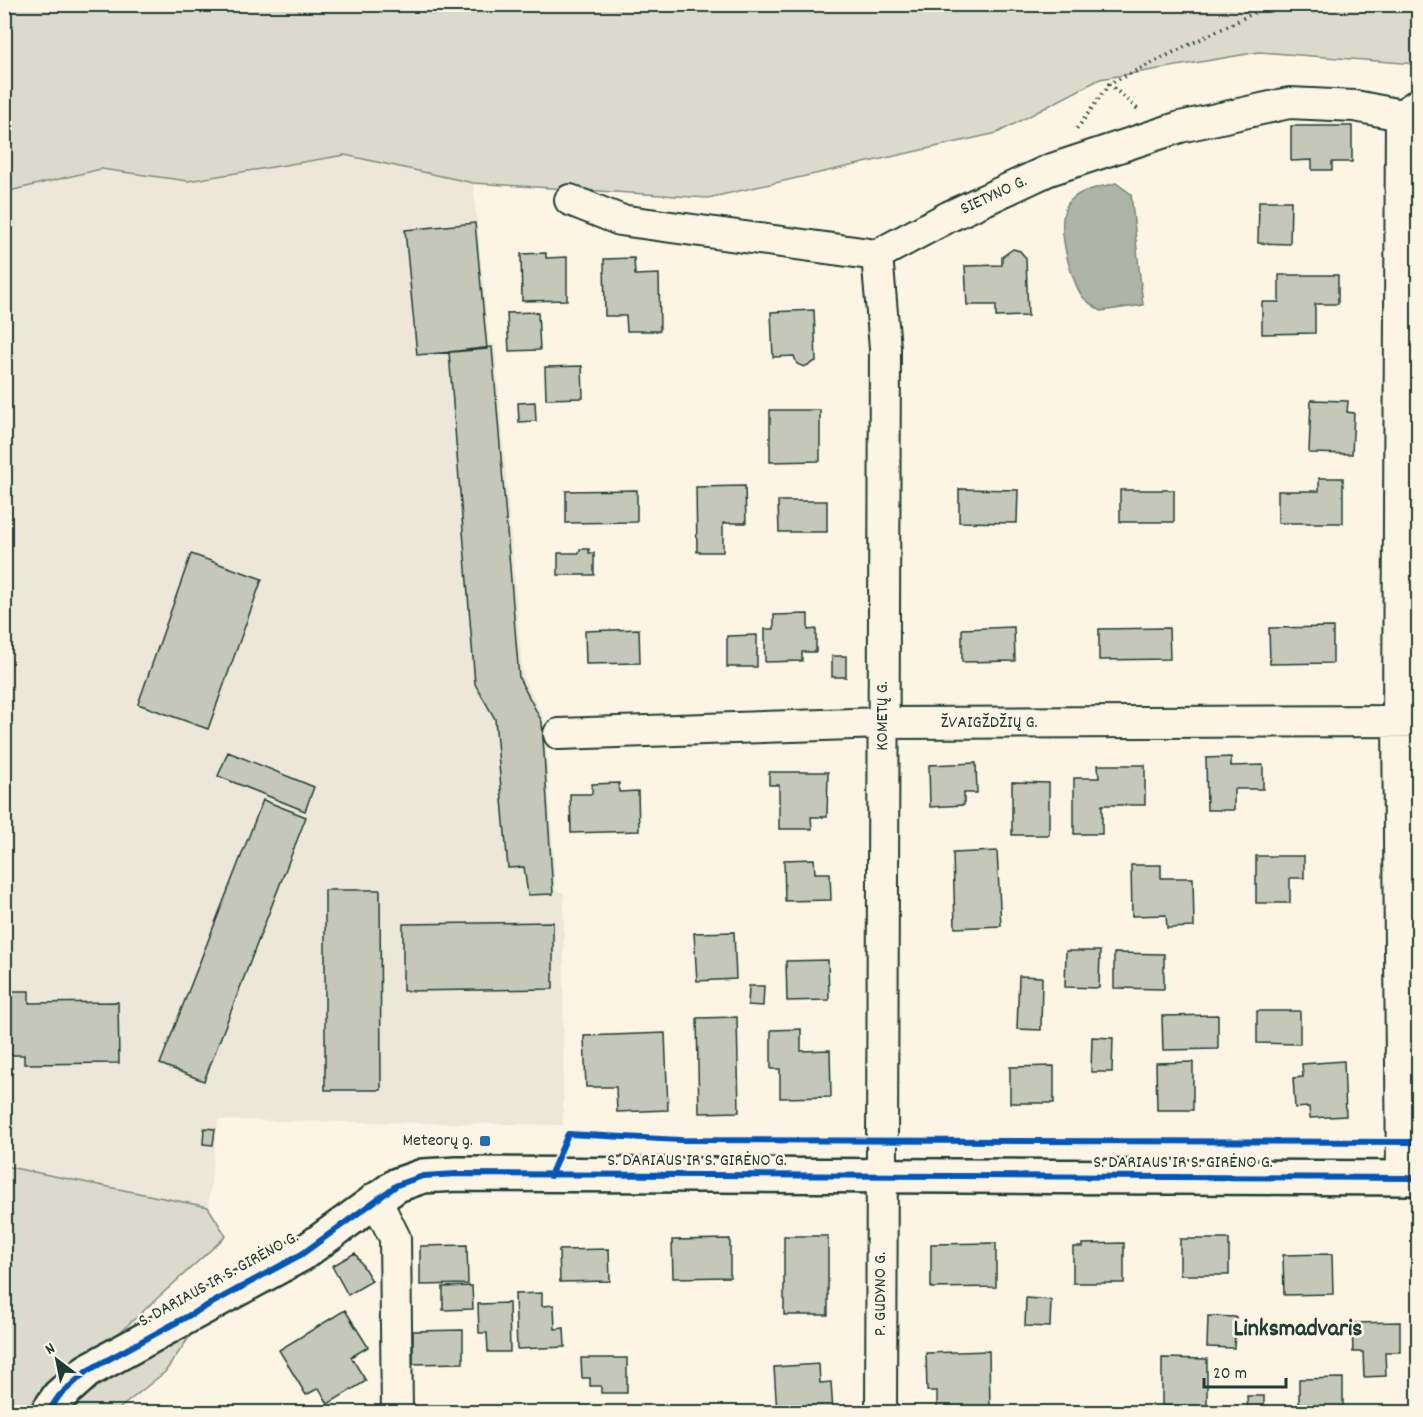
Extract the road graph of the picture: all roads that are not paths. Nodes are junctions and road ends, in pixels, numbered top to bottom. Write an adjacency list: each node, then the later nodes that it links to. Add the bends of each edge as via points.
1 (1410, 110): 3 (street, SIETYNO G., via 1289,103 1180,127 1049,170); 4 (street)
2 (570, 200): 3 (street, via 620,220)
3 (877, 255): 5 (street, KOMETŲ G., via 885,348)
4 (1408, 721): 5 (street, ŽVAIGŽDŽIŲ G.); 8 (street)
5 (883, 723): 6 (street, ŽVAIGŽDŽIŲ G.); 7 (street, KOMETŲ G.)
6 (559, 734)
7 (882, 1176): 8 (street, S. DARIAUS IR S. GIRĖNO G.); 9 (street, S. DARIAUS IR S. GIRĖNO G., via 457,1174 423,1176); 12 (street, P. GUDYNO G.)
8 (1410, 1178)
9 (375, 1198): 10 (street, S. DARIAUS IR S. GIRĖNO G., via 302,1254 87,1371 59,1396); 11 (street, via 395,1238)
10 (48, 1413)
11 (398, 1413)
12 (881, 1413)

